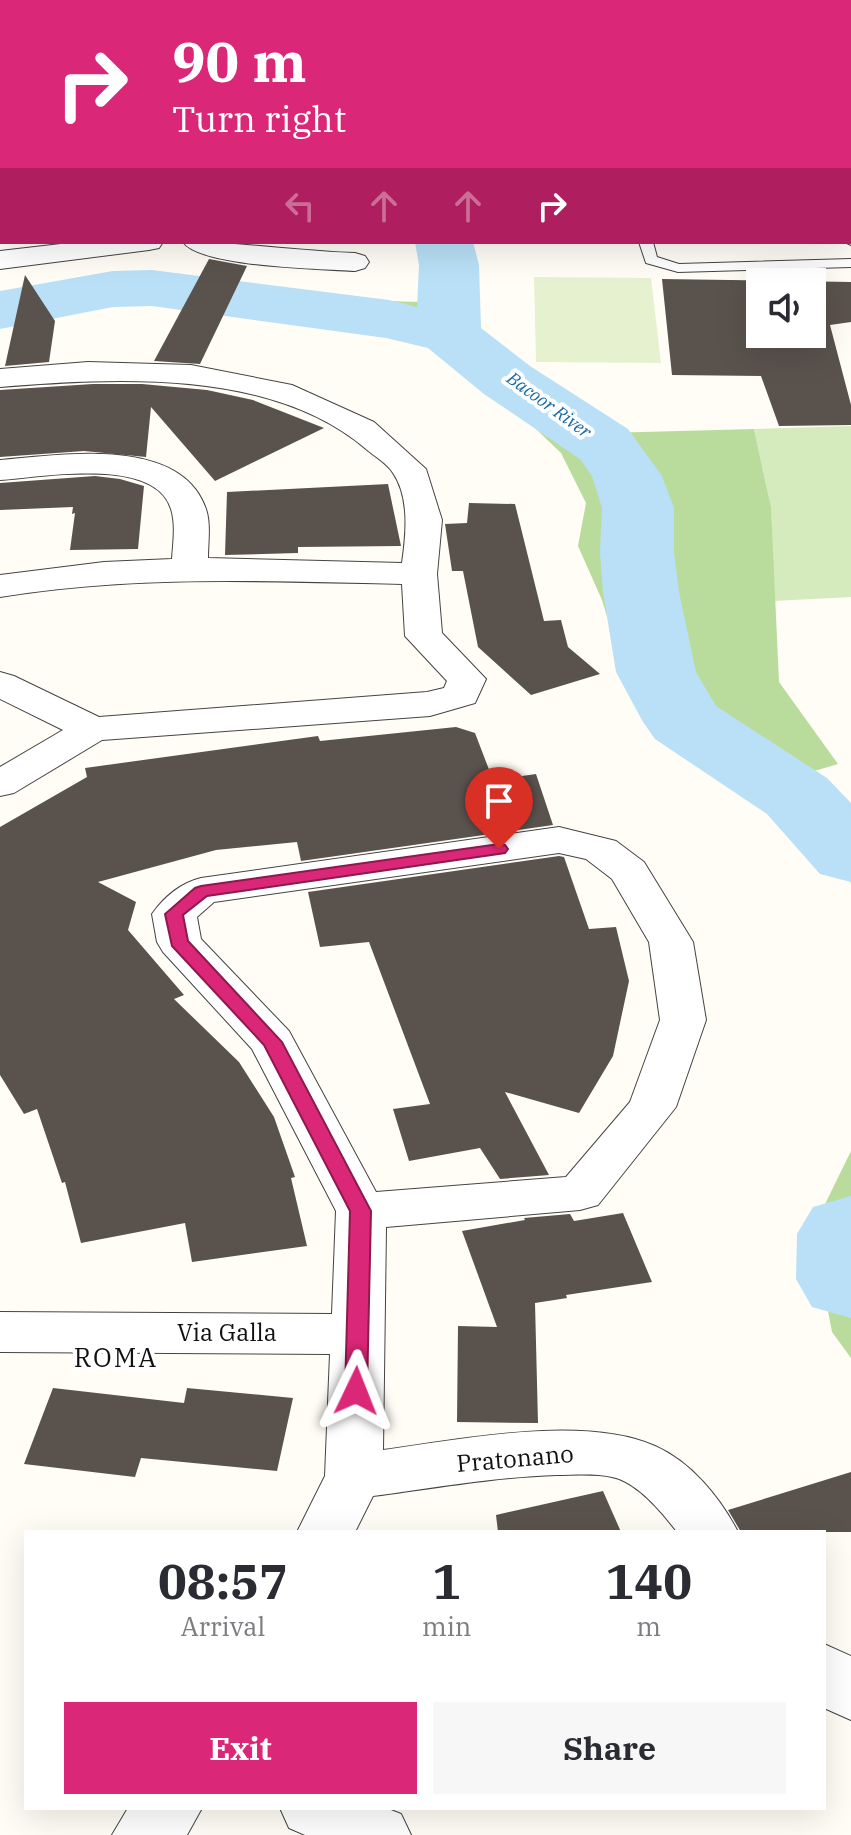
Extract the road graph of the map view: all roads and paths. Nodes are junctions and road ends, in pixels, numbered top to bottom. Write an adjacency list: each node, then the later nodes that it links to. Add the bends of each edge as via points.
1 (118, 244): 4 (street)
2 (203, 244): 6 (street, via 276,258)
3 (647, 244): 7 (lane, via 651,260 678,268)
4 (42, 249): 5 (street)
5 (0, 260)
6 (355, 262)
7 (851, 263)
8 (0, 378): 11 (street, via 88,371 191,374 292,395 362,429 409,469 425,520)
9 (0, 470): 10 (street, via 103,464 169,478 188,509)
10 (190, 569): 11 (street); 12 (street)
11 (419, 574): 14 (street, via 424,636 467,679 461,695 430,704)
12 (0, 586)
13 (0, 684): 14 (street)
14 (93, 729): 15 (street)
15 (0, 784)
16 (361, 1211): 16 (street, via 272,1042 179,942 174,914 201,891 559,840 601,850 629,871 671,942 683,1020 652,1107 580,1193); 18 (street)
17 (0, 1332): 18 (street, Via Galla)
18 (358, 1334): 19 (street)
19 (354, 1476): 20 (street); 21 (street, Pratonano, via 571,1451 632,1459 686,1497)
20 (327, 1530)
21 (708, 1530)
22 (826, 1672): 23 (street)
23 (851, 1694)
24 (168, 1810): 26 (street)
25 (317, 1810): 27 (street)
26 (145, 1835)
27 (378, 1835)

